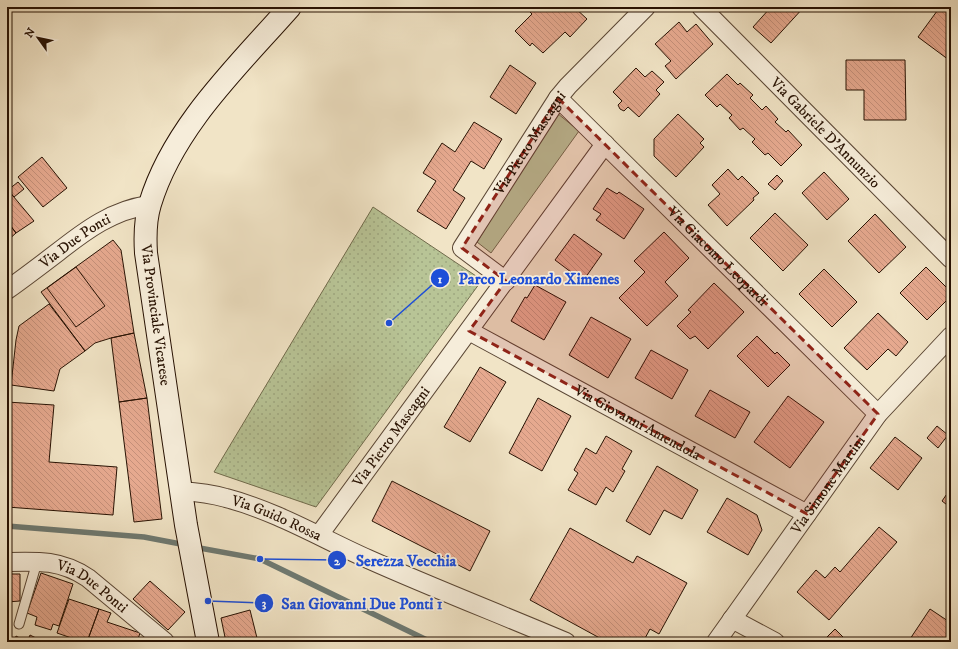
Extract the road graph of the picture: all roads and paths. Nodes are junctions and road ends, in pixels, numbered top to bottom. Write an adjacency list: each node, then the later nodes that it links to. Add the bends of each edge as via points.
1 (290, 7): 6 (main road, Via Provinciale Vicarese, via 198,114 169,158)
2 (646, 7): 4 (street, Via Pietro Mascagni)
3 (701, 7): 7 (street, Via Gabriele D'Annunzio)
4 (558, 98): 5 (street, Via Giacomo Leopardi); 8 (street, Via Pietro Mascagni, via 462,248)
5 (605, 144): 8 (street, Via Pietro Mascagni); 12 (street, Via Giacomo Leopardi)
6 (149, 205): 9 (street, Via Due Ponti, via 112,215 87,230); 13 (main road, Via Provinciale Vicarese, via 145,236 146,253)
7 (951, 259)
8 (506, 281): 10 (street, Via Pietro Mascagni)
9 (7, 290)
10 (469, 331): 14 (street, Via Giovanni Amendola); 15 (street, Via Pietro Mascagni)
11 (951, 336): 12 (street, Via Simone Martini)
12 (878, 414): 14 (street, Via Simone Martini)
13 (181, 491): 15 (street, Via Guido Rossa, via 226,498 267,511); 21 (main road, Via Provinciale Vicarese)
14 (808, 514): 18 (street, Via Simone Martini)
15 (319, 535): 22 (street, Via Guido Rossa, via 367,558)
16 (7, 562): 17 (street, Via Due Ponti)
17 (37, 562): 19 (lane); 20 (street, Via Due Ponti, via 78,571)
18 (732, 619): 23 (street, Via Simone Martini); 24 (street)
19 (19, 624)
20 (165, 642)
21 (208, 642)
22 (566, 642)
23 (716, 642)
24 (775, 642)

